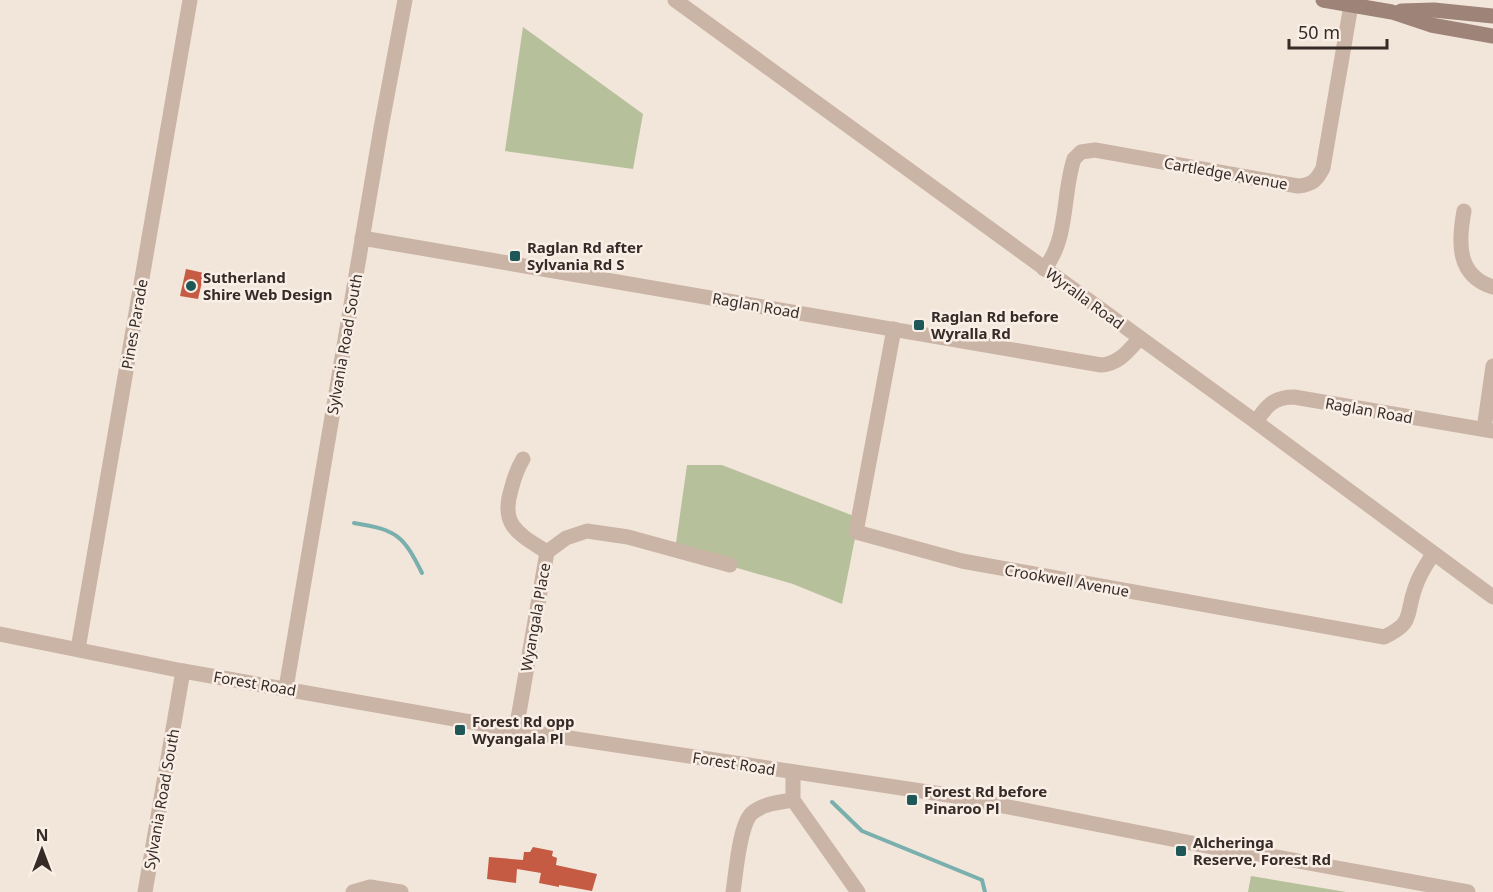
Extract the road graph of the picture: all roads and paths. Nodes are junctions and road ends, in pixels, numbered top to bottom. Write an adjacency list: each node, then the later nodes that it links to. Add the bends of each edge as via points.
1 (190, 0): 24 (street, Pines Parade)
2 (405, 0): 10 (street, Sylvania Road South)
3 (675, 0): 11 (street, Wyralla Road)
4 (1323, 0): 5 (main road)
5 (1351, 5): 6 (main road); 11 (street, Cartledge Avenue, via 1323,168 1316,180 1298,186 1085,151 1074,159 1057,247)
6 (1392, 12): 7 (main road, via 1434,10); 8 (main road, via 1431,25)
7 (1493, 16)
8 (1493, 36)
9 (1464, 212): 12 (street, via 1460,233 1462,258 1474,278)
10 (362, 238): 13 (street, Raglan Road); 26 (street, Sylvania Road South)
11 (1044, 269): 14 (street, Wyralla Road)
12 (1493, 287)
13 (894, 329): 14 (street, Raglan Road, via 1101,366 1121,359); 20 (street, Crookwell Avenue, via 856,532 962,561 1384,637 1400,629 1410,614 1414,590)
14 (1140, 338): 16 (street, Wyralla Road)
15 (1493, 366): 17 (street)
16 (1256, 422): 17 (street, Raglan Road, via 1274,401 1294,397); 20 (street, Wyralla Road)
17 (1488, 430)
18 (523, 459): 19 (street, via 516,471 507,513 510,523)
19 (547, 552): 21 (street, Wyangala Place, via 566,538 587,531 627,537); 27 (street, Wyangala Place)
20 (1433, 554): 22 (street, Wyralla Road)
21 (730, 565)
22 (1493, 597)
23 (0, 634): 24 (street, Forest Road)
24 (78, 649): 25 (street, Forest Road)
25 (183, 671): 26 (street, Forest Road); 30 (street, Sylvania Road South)
26 (286, 688): 27 (street, Forest Road)
27 (516, 730): 28 (street, Forest Road)
28 (793, 772): 29 (street); 35 (street, Forest Road, via 948,795)
29 (793, 800): 33 (street, via 763,806 750,814 744,827); 34 (street)
30 (145, 892)
31 (353, 892): 32 (street, via 370,887)
32 (401, 892)
33 (733, 892)
34 (858, 892)
35 (1468, 892)

